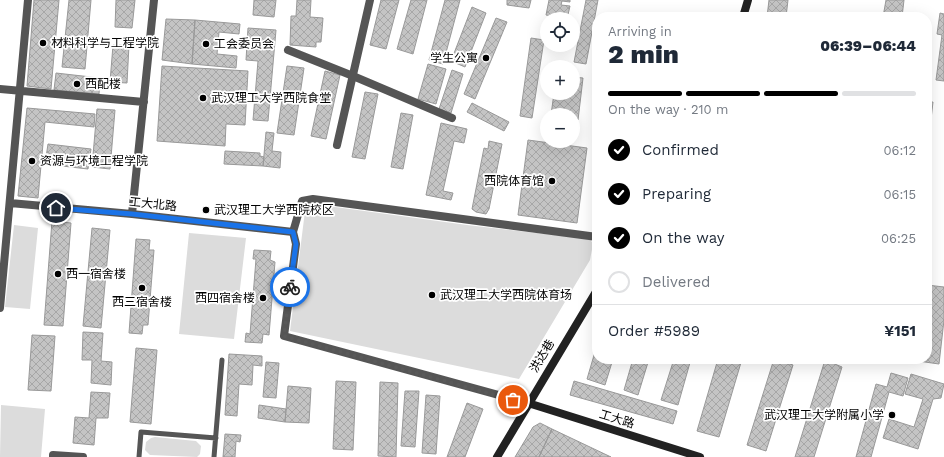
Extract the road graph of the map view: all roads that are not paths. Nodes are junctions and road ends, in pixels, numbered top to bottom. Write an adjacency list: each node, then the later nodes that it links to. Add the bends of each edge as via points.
1 (28, 0): 9 (street)
2 (154, 0): 10 (street)
3 (370, 0): 7 (street)
4 (748, 0): 5 (street)
5 (744, 12)
6 (288, 50): 7 (street)
7 (353, 76): 11 (street); 12 (street)
8 (0, 89): 9 (street)
9 (21, 92): 10 (street); 13 (street)
10 (144, 102): 14 (street)
11 (452, 118)
12 (337, 145)
13 (10, 203): 14 (street, 工大北路); 18 (street)
14 (132, 214): 15 (street, 工大北路)
15 (293, 232): 16 (street, via 302,201 313,199); 20 (street, via 296,244 284,336)
16 (592, 236)
17 (592, 298): 20 (street, 洪达巷)
18 (0, 308)
19 (222, 360): 21 (lane)
20 (528, 403): 26 (street, 洪达巷); 27 (street, 工大路)
21 (216, 438): 24 (lane, via 141,432); 25 (lane)
22 (53, 457): 23 (street)
23 (83, 457)
24 (139, 457)
25 (214, 457)
26 (497, 457)
27 (700, 457)

